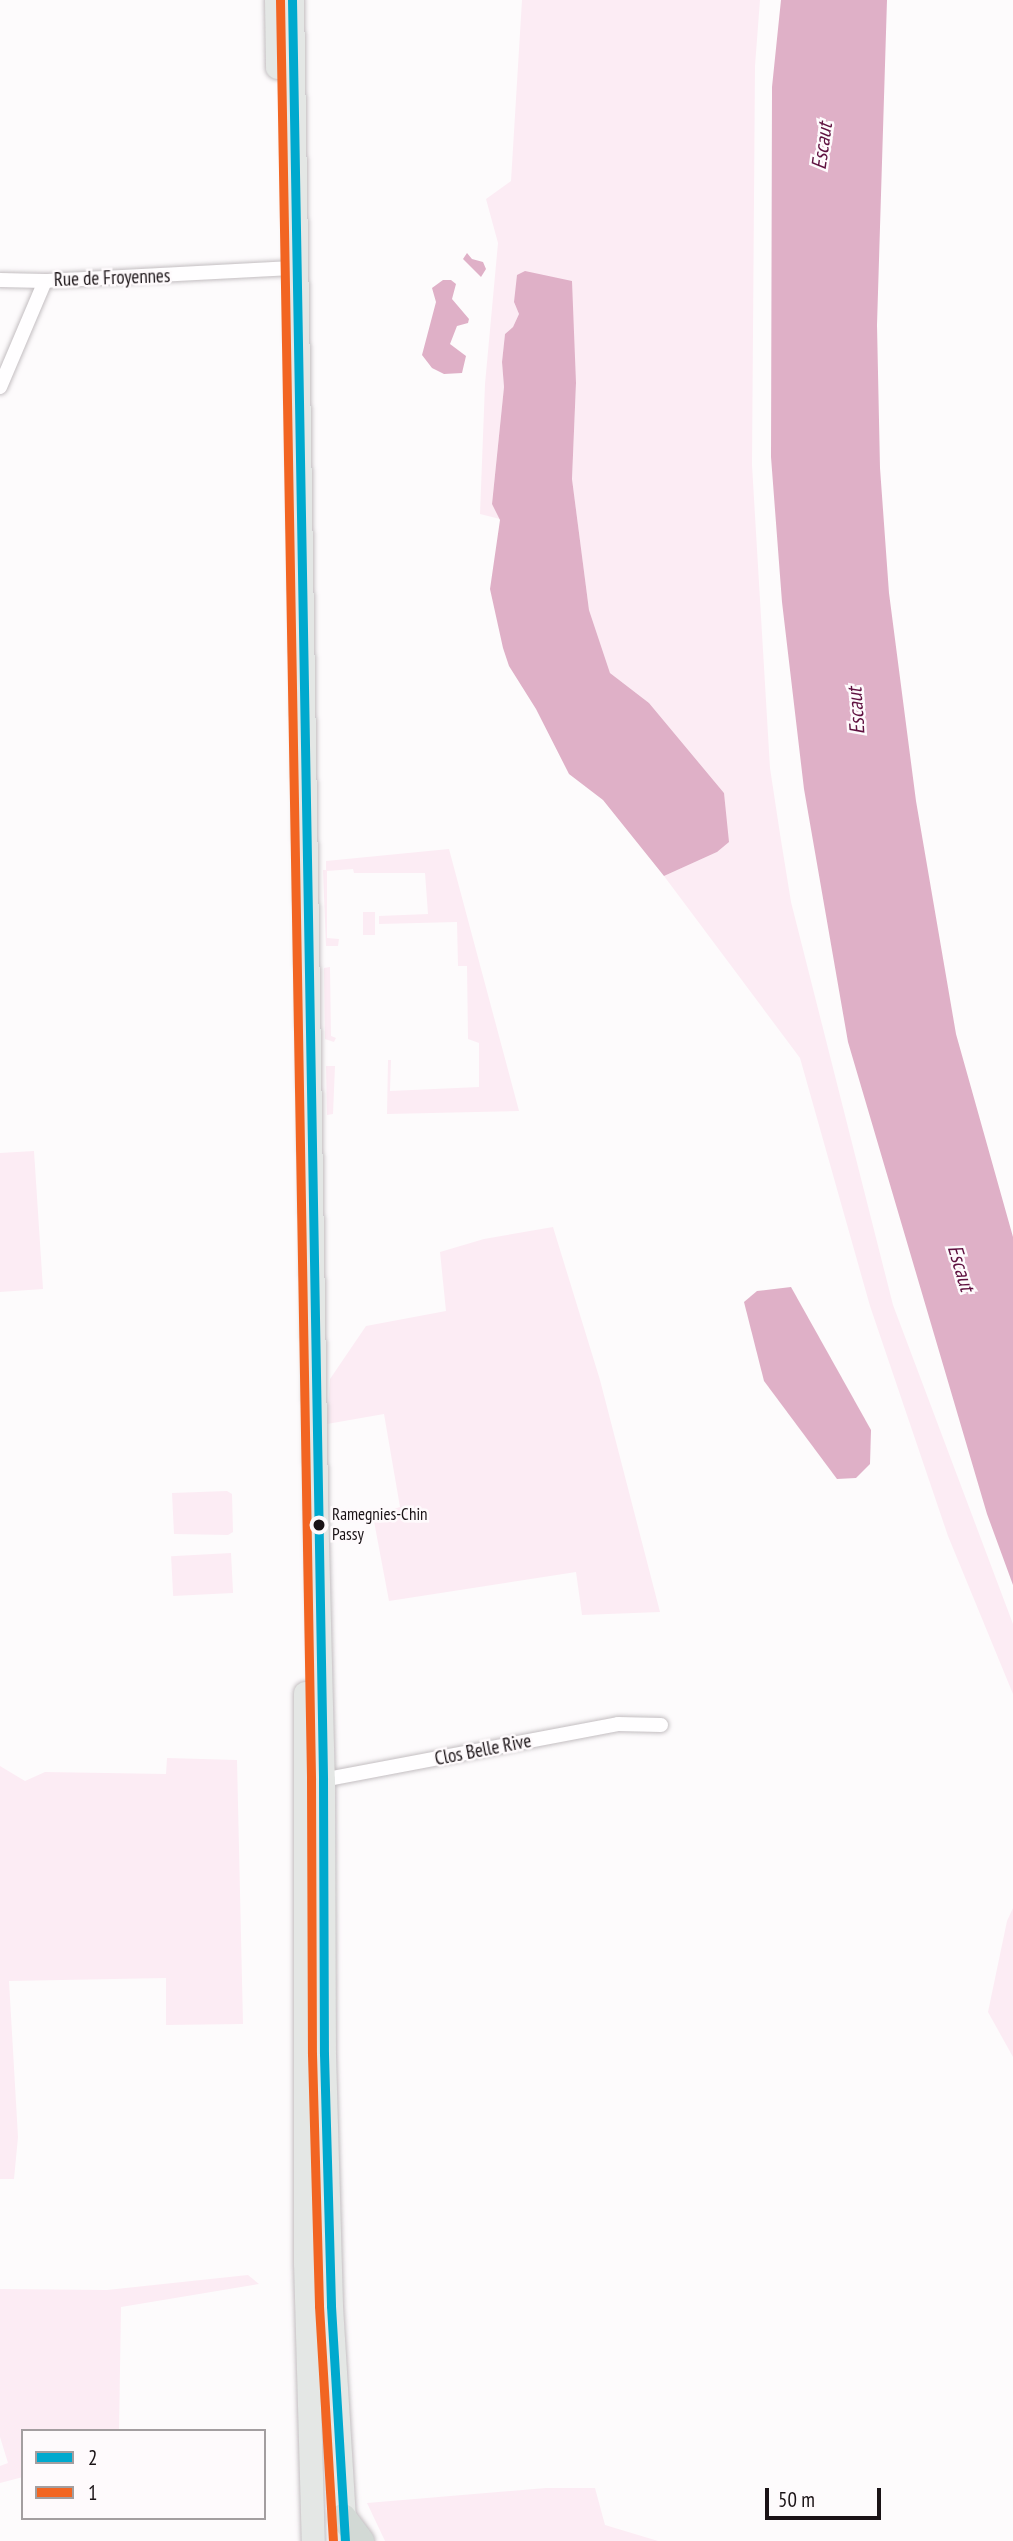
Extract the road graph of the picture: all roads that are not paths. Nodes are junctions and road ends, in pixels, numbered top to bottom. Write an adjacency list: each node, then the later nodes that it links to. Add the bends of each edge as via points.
1 (276, 0): 3 (main road)
2 (292, 0): 3 (main road)
3 (288, 270): 5 (street, Rue de Froyennes); 8 (main road)
4 (0, 279): 5 (street)
5 (45, 281): 6 (street, Rue de Froyennes)
6 (0, 387)
7 (661, 1725): 8 (street, Clos Belle Rive, via 618,1724)
8 (314, 1781): 9 (main road, via 331,2306); 10 (main road, via 305,2262)
9 (344, 2529): 11 (highway)
10 (313, 2541)
11 (361, 2541)

